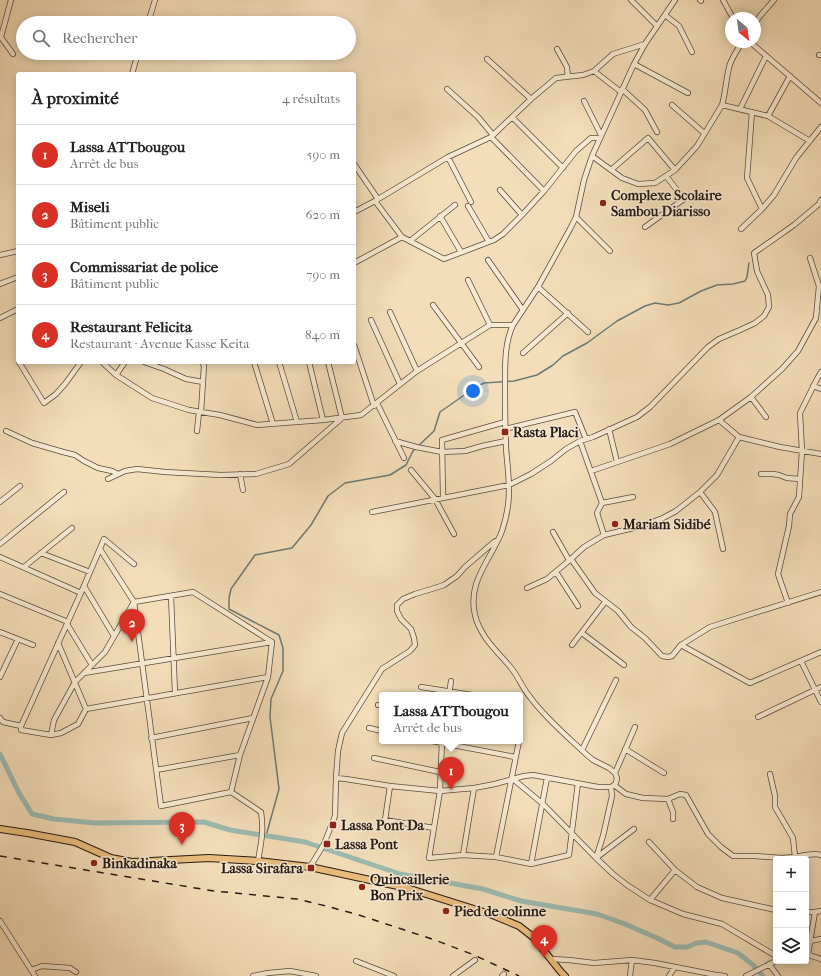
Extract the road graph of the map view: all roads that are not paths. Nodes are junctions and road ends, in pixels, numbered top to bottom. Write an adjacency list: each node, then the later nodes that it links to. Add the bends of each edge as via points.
1 (11, 0): 12 (street)
2 (155, 0): 10 (street)
3 (631, 0): 11 (street)
4 (675, 0): 8 (street)
5 (723, 0): 7 (street)
6 (774, 0): 9 (street)
7 (730, 12)
8 (665, 15): 11 (street); 17 (street, via 679,26)
9 (761, 15)
10 (150, 16)
11 (657, 26): 13 (street)
12 (0, 37): 18 (street)
13 (645, 44): 22 (street); 23 (street, via 613,54)
14 (738, 48): 34 (street, via 730,65)
15 (757, 48): 19 (street)
16 (557, 49): 26 (street, via 567,67)
17 (692, 52)
18 (13, 54)
19 (766, 56): 25 (street); 35 (street)
20 (487, 59): 30 (street)
21 (136, 60): 24 (street)
22 (634, 64): 28 (street); 29 (street)
23 (594, 71): 26 (street); 28 (street)
24 (133, 72)
25 (790, 76): 32 (street); 37 (street)
26 (568, 77): 30 (street, via 556,78)
27 (447, 89): 42 (street, via 478,117)
28 (621, 91): 40 (street, via 645,110); 43 (street)
29 (688, 93)
30 (531, 99): 38 (street)
31 (584, 101): 43 (street)
32 (821, 103)
33 (672, 105): 41 (street)
34 (722, 105): 35 (street); 41 (street)
35 (740, 109): 36 (street)
36 (752, 112): 37 (street); 57 (street, via 747,178)
37 (768, 116): 44 (street)
38 (512, 117): 42 (street); 48 (street)
39 (821, 127): 44 (street)
40 (657, 132)
41 (704, 133): 50 (street, via 697,146)
42 (492, 136): 46 (street); 53 (street)
43 (600, 136): 45 (street); 48 (street, via 591,138)
44 (810, 141): 57 (street)
45 (592, 156): 49 (street); 61 (street)
46 (448, 157): 54 (street); 66 (street)
47 (356, 167): 54 (street)
48 (562, 168): 53 (street)
49 (611, 170): 50 (street, via 648,138); 51 (street, via 622,178 638,184 655,183)
50 (676, 170): 51 (street)
51 (666, 176): 62 (street, via 684,199)
52 (500, 190): 60 (street)
53 (544, 191): 60 (street)
54 (376, 200): 58 (street); 64 (street)
55 (820, 203): 121 (street, via 754,253 768,295 769,307 764,316 708,347 650,407 637,417)
56 (455, 205): 59 (street)
57 (762, 209): 63 (street)
58 (356, 211)
59 (440, 216): 65 (street); 69 (street)
60 (522, 216): 66 (street, via 503,234)
61 (576, 216): 68 (street); 77 (street)
62 (645, 227)
63 (741, 229)
64 (402, 237): 65 (street); 73 (street)
65 (410, 241): 69 (street, via 444,259)
66 (489, 242): 69 (street)
67 (16, 251): 70 (street)
68 (610, 251)
69 (461, 252)
70 (0, 255)
71 (810, 258): 109 (street, via 819,286 816,318 798,352)
72 (488, 260): 80 (street)
73 (356, 263)
74 (16, 278): 76 (street)
75 (468, 280): 85 (street)
76 (0, 284)
77 (538, 287): 80 (street); 82 (street)
78 (433, 305): 88 (street)
79 (16, 310): 83 (street)
80 (523, 310): 86 (street)
81 (390, 312): 102 (street)
82 (568, 313): 87 (street); 90 (street)
83 (0, 318)
84 (371, 320): 106 (street)
85 (490, 325): 86 (street); 88 (street)
86 (513, 325): 117 (street, via 507,342)
87 (588, 332)
88 (461, 343): 101 (street); 102 (street)
89 (356, 351): 110 (street)
90 (523, 353)
91 (20, 364): 92 (street, via 44,403 56,394)
92 (80, 364)
93 (104, 364): 104 (street)
94 (124, 364): 104 (street)
95 (150, 364): 105 (street, via 186,379)
96 (203, 364): 105 (street)
97 (255, 364): 118 (street)
98 (280, 364): 116 (street)
99 (309, 364): 114 (street)
100 (328, 364): 113 (street)
101 (479, 367)
102 (417, 371): 106 (street)
103 (821, 372): 107 (street)
104 (116, 375): 111 (street, via 152,398)
105 (203, 382): 111 (street)
106 (400, 384): 110 (street)
107 (813, 386): 108 (street); 128 (street, via 800,413)
108 (821, 389)
109 (751, 397): 112 (street); 115 (street)
110 (375, 405): 113 (street, via 361,415); 125 (street)
111 (200, 412): 118 (street, via 257,425); 122 (street)
112 (766, 417)
113 (342, 418): 114 (street); 136 (street, via 289,464 256,474)
114 (323, 420): 116 (street)
115 (719, 420): 123 (street); 132 (street, via 670,444)
116 (297, 422): 118 (street)
117 (505, 422): 119 (street); 129 (street, via 442,440)
118 (273, 424)
119 (505, 429): 124 (street, via 575,412); 126 (street)
120 (6, 430): 135 (street, via 32,443 74,455 98,468)
121 (609, 430): 124 (street); 132 (street)
122 (197, 431)
123 (739, 437): 128 (street); 144 (street, via 717,475)
124 (586, 439): 127 (street)
125 (395, 441): 129 (street); 131 (street)
126 (506, 441): 129 (street, via 465,451); 140 (street)
127 (580, 441): 134 (street); 140 (street, via 531,474)
128 (802, 451): 130 (street); 139 (street)
129 (442, 452): 145 (street)
130 (821, 454)
131 (404, 458)
132 (617, 462): 134 (street)
133 (411, 470): 147 (street)
134 (591, 471): 149 (street)
135 (118, 474): 136 (street, via 137,469); 138 (street)
136 (240, 474): 142 (street)
137 (761, 474): 139 (street)
138 (108, 479)
139 (800, 479): 174 (street, via 800,497 790,514 778,574)
140 (508, 485): 145 (street); 155 (street, via 509,503)
141 (20, 486): 148 (street)
142 (243, 490)
143 (64, 492): 156 (street)
144 (700, 492): 154 (street, via 663,518); 158 (street, via 715,512)
145 (443, 497): 147 (street)
146 (633, 497): 149 (street)
147 (435, 499): 150 (street); 153 (street)
148 (0, 502)
149 (602, 504): 154 (street, via 597,513)
150 (372, 512)
151 (72, 528): 159 (street)
152 (553, 532): 161 (street)
153 (454, 534)
154 (604, 535): 161 (street, via 584,547)
155 (498, 540): 220 (street, via 476,584 474,606 479,627 513,671 529,697); 229 (street, via 457,576 435,588 403,599 397,605 401,619 414,638 414,645 410,651 382,669 342,733)
156 (0, 544)
157 (100, 549): 162 (street, via 104,539); 164 (street); 172 (street)
158 (723, 549)
159 (41, 553): 163 (street); 164 (street)
160 (0, 557): 163 (street)
161 (570, 560): 165 (street); 173 (street)
162 (134, 564)
163 (24, 568): 169 (street)
164 (90, 572): 166 (street)
165 (556, 572): 167 (street); 175 (street)
166 (84, 586): 169 (street); 179 (street)
167 (527, 588)
168 (821, 592): 174 (street)
169 (81, 593): 176 (street)
170 (0, 594): 176 (street)
171 (171, 596): 172 (street); 181 (street, via 193,592); 187 (street)
172 (134, 602): 179 (street); 189 (street)
173 (605, 602): 178 (street); 185 (street, via 618,611 662,656 672,656)
174 (788, 603): 185 (street, via 710,627)
175 (578, 606)
176 (67, 623): 182 (street); 190 (street)
177 (0, 632): 180 (street)
178 (582, 633): 184 (street); 191 (street)
179 (114, 636): 190 (street, via 105,652)
180 (18, 639): 183 (street); 193 (street)
181 (272, 642): 187 (street); 194 (street)
182 (58, 644): 197 (street); 210 (street)
183 (34, 645)
184 (572, 645)
185 (681, 645): 188 (street, via 750,683)
186 (821, 652): 188 (street)
187 (174, 658): 189 (street); 203 (street)
188 (801, 661): 200 (street)
189 (142, 663): 192 (street); 204 (street)
190 (92, 665): 192 (street)
191 (624, 665)
192 (84, 673): 197 (street)
193 (0, 677)
194 (268, 677): 203 (street); 209 (street)
195 (616, 680): 220 (street)
196 (452, 681): 202 (street)
197 (75, 682): 206 (street); 214 (street, via 54,720)
198 (421, 687): 201 (street)
199 (821, 688): 200 (street)
200 (815, 690): 205 (street); 207 (street)
201 (445, 692)
202 (450, 692)
203 (175, 693): 204 (street)
204 (146, 698): 206 (street); 215 (street)
205 (821, 702)
206 (86, 709): 214 (street, via 78,724 61,734)
207 (758, 717)
208 (0, 718): 210 (street, via 3,722)
209 (253, 718): 215 (street); 221 (street)
210 (21, 726): 214 (street, via 21,730)
211 (635, 727): 219 (street)
212 (368, 728): 213 (street)
213 (379, 730)
214 (51, 734)
215 (152, 738): 224 (street)
216 (442, 744): 225 (street)
217 (452, 744): 222 (street)
218 (518, 744): 222 (street)
219 (625, 749): 226 (street); 227 (street)
220 (582, 750): 226 (street)
221 (240, 754): 224 (street); 237 (street)
222 (516, 757): 231 (street)
223 (374, 758): 225 (street)
224 (156, 770): 237 (street, via 161,806)
225 (440, 772): 236 (street)
226 (615, 773): 234 (street, via 616,783)
227 (664, 773)
228 (770, 774): 248 (street, via 775,807 793,838)
229 (336, 778): 233 (street); 255 (street, via 335,816 324,844)
230 (547, 778): 231 (street, via 533,775); 232 (street); 239 (street)
231 (512, 779): 235 (street); 239 (street); 250 (street)
232 (578, 783): 234 (street, via 598,787); 244 (street)
233 (390, 786): 236 (street); 241 (street, via 385,820)
234 (612, 786): 238 (street, via 626,794 643,798); 252 (street, via 612,796)
235 (474, 788): 236 (street); 246 (street)
236 (440, 791): 241 (street)
237 (231, 792): 253 (street, via 261,812 263,824)
238 (668, 799): 240 (street); 251 (street, via 680,794 686,795 708,834 733,856)
239 (543, 804): 244 (street); 254 (street)
240 (673, 819)
241 (434, 828): 246 (street, via 429,858)
242 (0, 829): 253 (main road, via 75,842 111,858 132,862 209,858)
243 (634, 829): 252 (street)
244 (572, 833): 252 (street); 254 (street, via 569,855)
245 (649, 842): 256 (street)
246 (463, 855): 250 (street)
247 (821, 855): 249 (street)
248 (795, 856)
249 (800, 856)
250 (496, 857): 254 (street)
251 (773, 857)
252 (596, 858): 257 (street)
253 (258, 861): 255 (main road)
254 (532, 864)
255 (310, 867): 268 (main road, via 407,888 510,921 533,937)
256 (675, 870): 257 (street); 258 (street, via 697,887 722,898)
257 (650, 900): 266 (street, via 683,914 722,924)
258 (773, 909)
259 (821, 911): 261 (street)
260 (809, 912): 261 (street)
261 (815, 912): 264 (street)
262 (0, 921): 276 (street)
263 (821, 939): 264 (street)
264 (810, 941): 265 (street)
265 (809, 945)
266 (773, 954)
267 (809, 955): 269 (street)
268 (551, 959): 271 (street, via 594,964); 283 (main road)
269 (821, 959)
270 (475, 960): 282 (street)
271 (632, 960): 275 (street); 284 (street)
272 (356, 961): 281 (street)
273 (773, 962): 274 (street)
274 (769, 964): 288 (street); 289 (street)
275 (674, 967): 285 (street); 286 (street)
276 (32, 970): 277 (street, via 42,966 70,968); 278 (street)
277 (76, 972)
278 (35, 976)
279 (252, 976): 280 (street, via 290,971)
280 (314, 976)
281 (394, 976)
282 (453, 976)
283 (565, 976)
284 (630, 976)
285 (669, 976)
286 (715, 976): 287 (street)
287 (725, 976)
288 (746, 976)
289 (778, 976)

